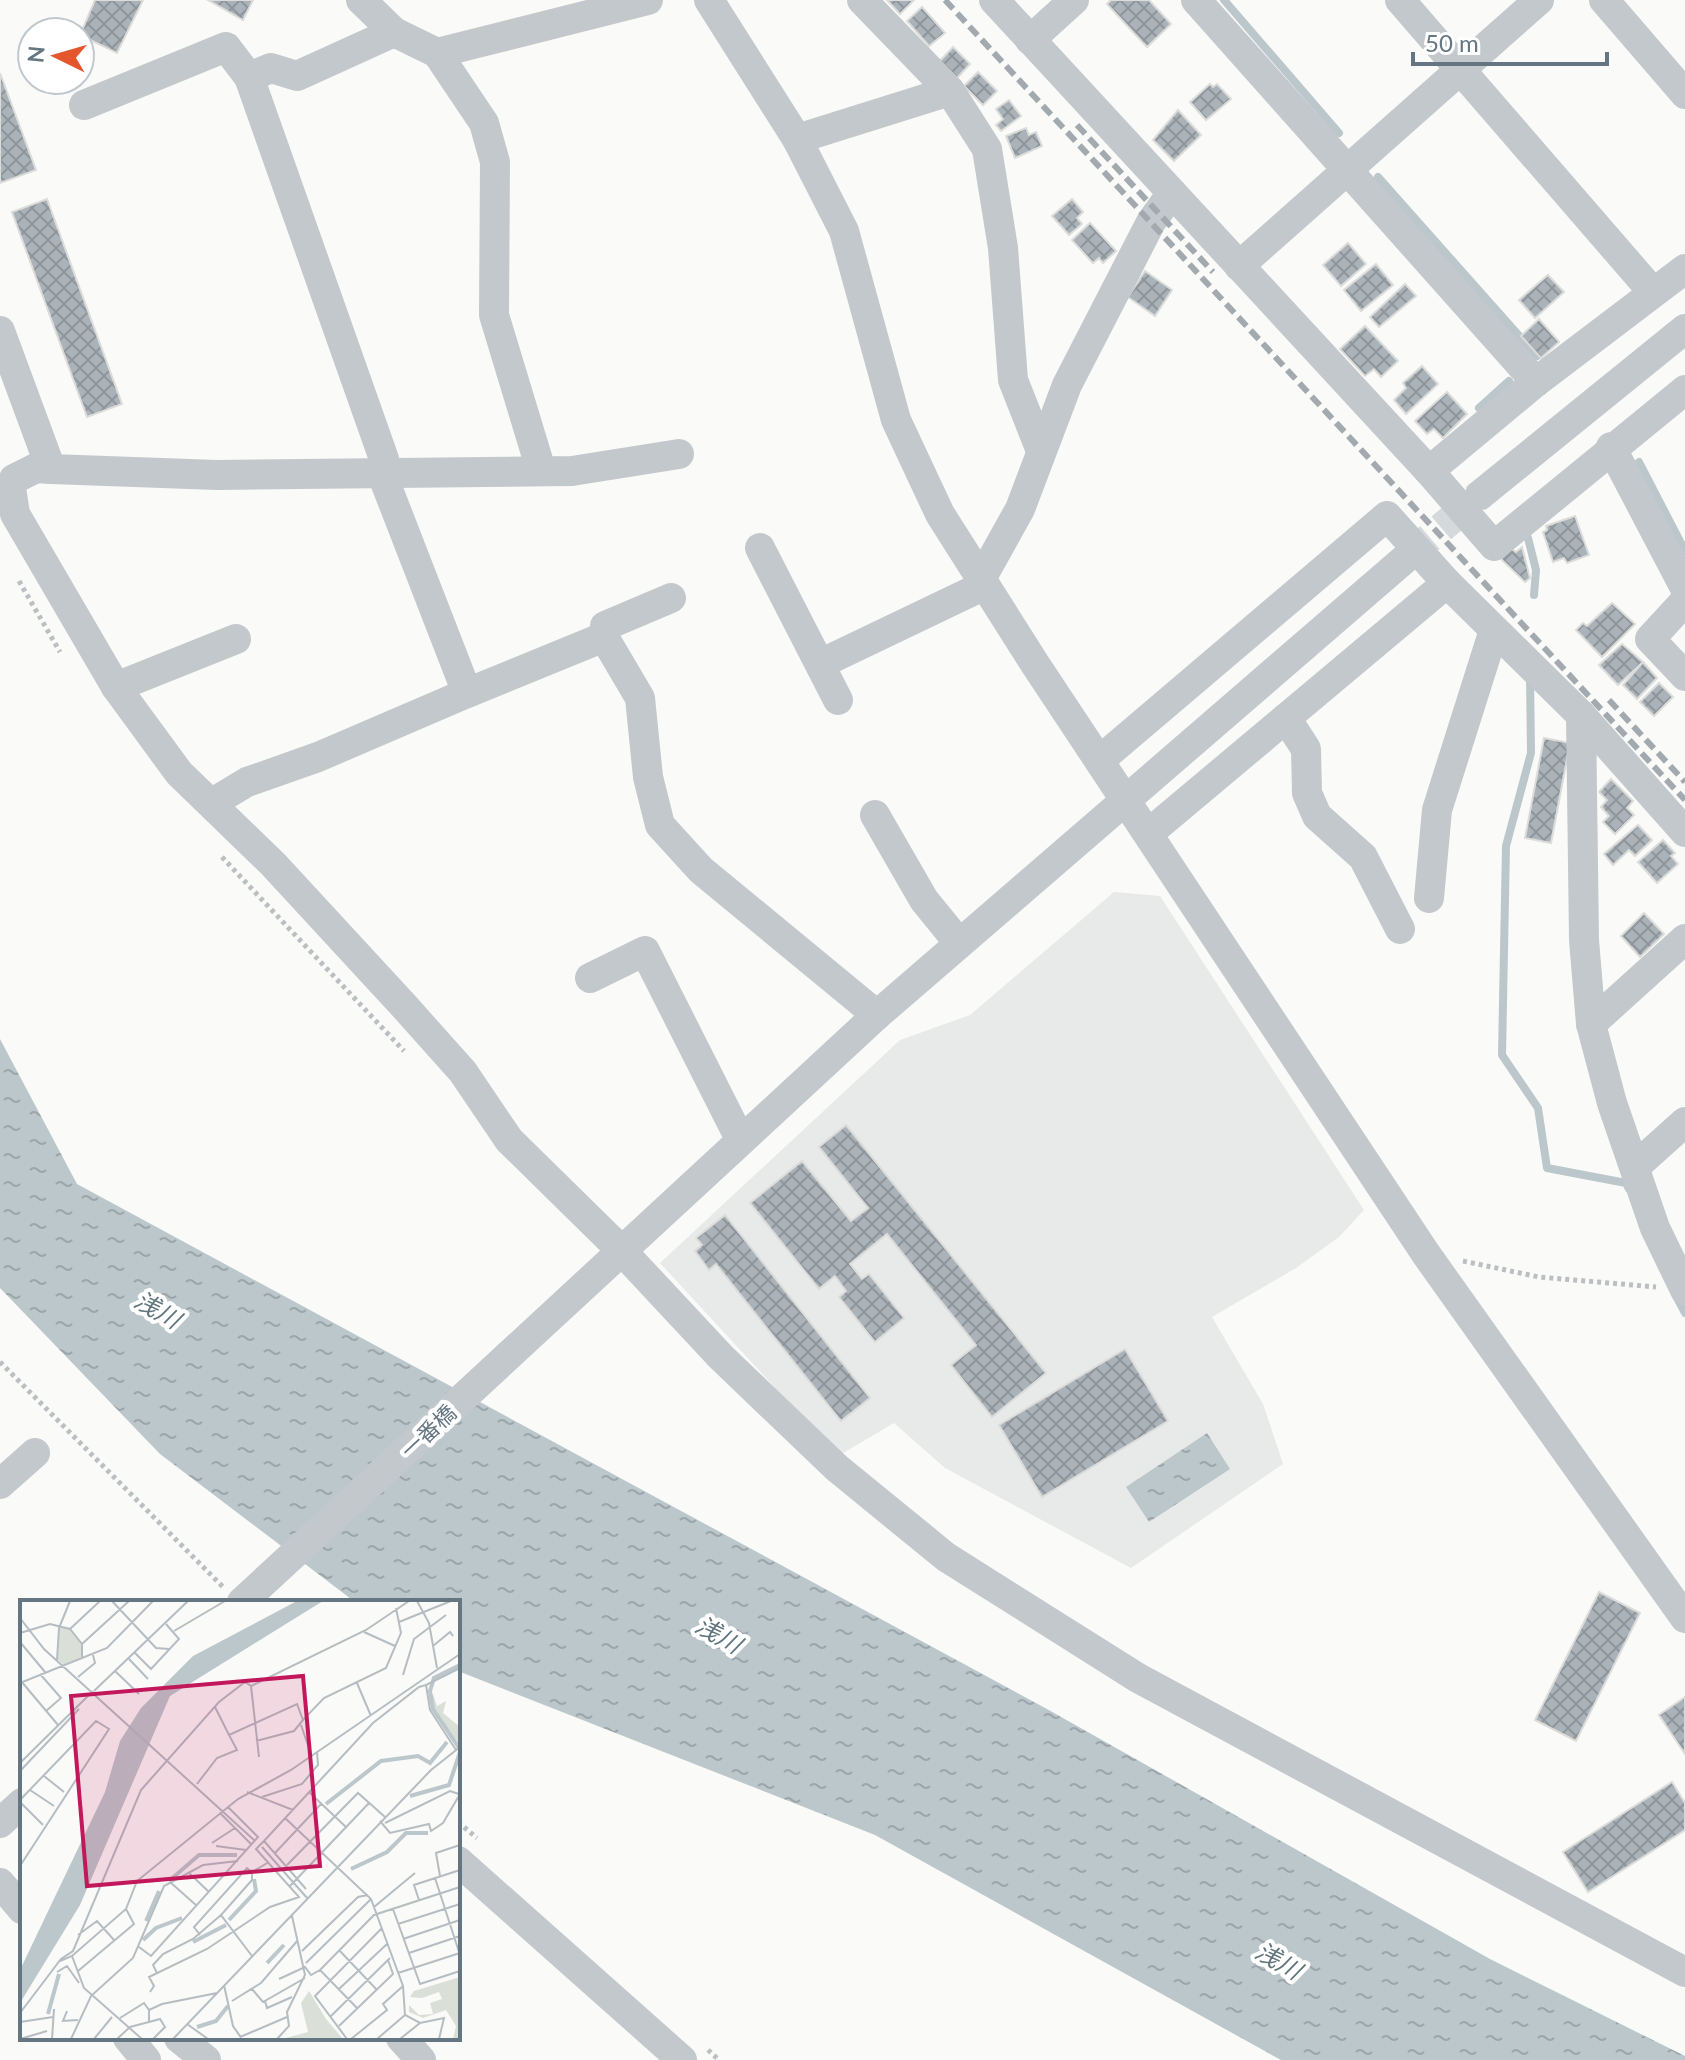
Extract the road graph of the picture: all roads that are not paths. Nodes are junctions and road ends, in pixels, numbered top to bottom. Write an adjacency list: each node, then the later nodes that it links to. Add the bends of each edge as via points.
1 (361, 0): 11 (street)
2 (648, 0): 13 (street)
3 (709, 0): 19 (street)
4 (862, 0): 16 (street)
5 (994, 0): 12 (street)
6 (1074, 0): 12 (street)
7 (1196, 0): 20 (street)
8 (1400, 0): 14 (street)
9 (1539, 0): 14 (street)
10 (1604, 0): 17 (street)
11 (394, 32): 13 (street); 15 (street, via 297,76 271,68)
12 (1030, 40): 21 (street)
13 (437, 53): 33 (street, via 484,123 495,162 494,315)
14 (1462, 69): 20 (street); 24 (street)
15 (249, 77): 18 (street, via 226,47); 35 (street, via 384,459)
16 (950, 91): 19 (street); 30 (street, via 987,149 1003,248 1013,380)
17 (1685, 94)
18 (84, 105)
19 (797, 139): 39 (street, via 844,231 896,420 925,489)
20 (1347, 170): 22 (street); 27 (street)
21 (1172, 193): 22 (street); 30 (street, via 1151,222 1067,385)
22 (1239, 266): 34 (street)
23 (1685, 269): 24 (street)
24 (1652, 291): 27 (street)
25 (1685, 329): 36 (street)
26 (0, 331): 32 (street)
27 (1536, 382): 34 (street)
28 (1685, 390): 29 (street)
29 (1611, 447): 34 (street, via 1494,546); 41 (street)
30 (1041, 451): 39 (street, via 1020,509)
31 (679, 454): 33 (street, via 572,471)
32 (51, 469): 35 (street); 49 (street, via 36,468 14,479 15,514)
33 (541, 470): 35 (street)
34 (1429, 471)
35 (382, 474): 50 (street)
36 (1480, 495)
37 (760, 548): 47 (street)
38 (1407, 557): 55 (street, 一番橋)
39 (983, 582): 47 (street); 54 (street)
40 (1447, 583): 44 (street); 53 (street); 54 (street, via 1387,516)
41 (1685, 588)
42 (671, 598): 45 (street, via 605,626)
43 (1685, 601): 48 (street, via 1650,639)
44 (1494, 630): 52 (street); 60 (street, via 1437,810)
45 (604, 637): 50 (street); 65 (street, via 640,698 648,777 660,825 701,870)
46 (236, 639): 49 (street)
47 (820, 664): 51 (street)
48 (1685, 676)
49 (116, 687): 56 (street, via 166,758)
50 (467, 693): 56 (street, via 247,782)
51 (838, 700)
52 (1581, 715): 58 (street); 66 (street, via 1584,940)
53 (1286, 718): 59 (street); 61 (street, via 1306,749 1307,793 1317,816 1363,857)
54 (1100, 760): 55 (street)
55 (1126, 796): 59 (street); 63 (street, 一番橋)
56 (212, 803): 70 (street, via 425,1028 509,1140)
57 (875, 815): 63 (street, via 924,900)
58 (1685, 832)
59 (1149, 833): 75 (street, via 1426,1254)
60 (1429, 898)
61 (1400, 929)
62 (1685, 939): 66 (street)
63 (959, 943): 65 (street, 一番橋)
64 (590, 978): 68 (street, via 645,951)
65 (877, 1015): 68 (street, 一番橋)
66 (1591, 1024): 69 (street)
67 (1685, 1122): 69 (street)
68 (740, 1139): 70 (street, 一番橋)
69 (1636, 1166): 71 (street, via 1655,1228)
70 (613, 1260): 74 (street, 一番橋); 81 (street, via 837,1468 946,1557 1138,1678)
71 (1685, 1289)
72 (35, 1453): 73 (street)
73 (0, 1484)
74 (241, 1596)
75 (1685, 1618)
76 (20, 1805): 77 (street)
77 (0, 1823)
78 (460, 1863): 88 (street)
79 (0, 1883): 80 (street)
80 (20, 1907)
81 (1685, 1972)
82 (130, 2040): 85 (street)
83 (181, 2040): 86 (street)
84 (403, 2040): 87 (street)
85 (146, 2060)
86 (206, 2060)
87 (421, 2060)
88 (682, 2060)

